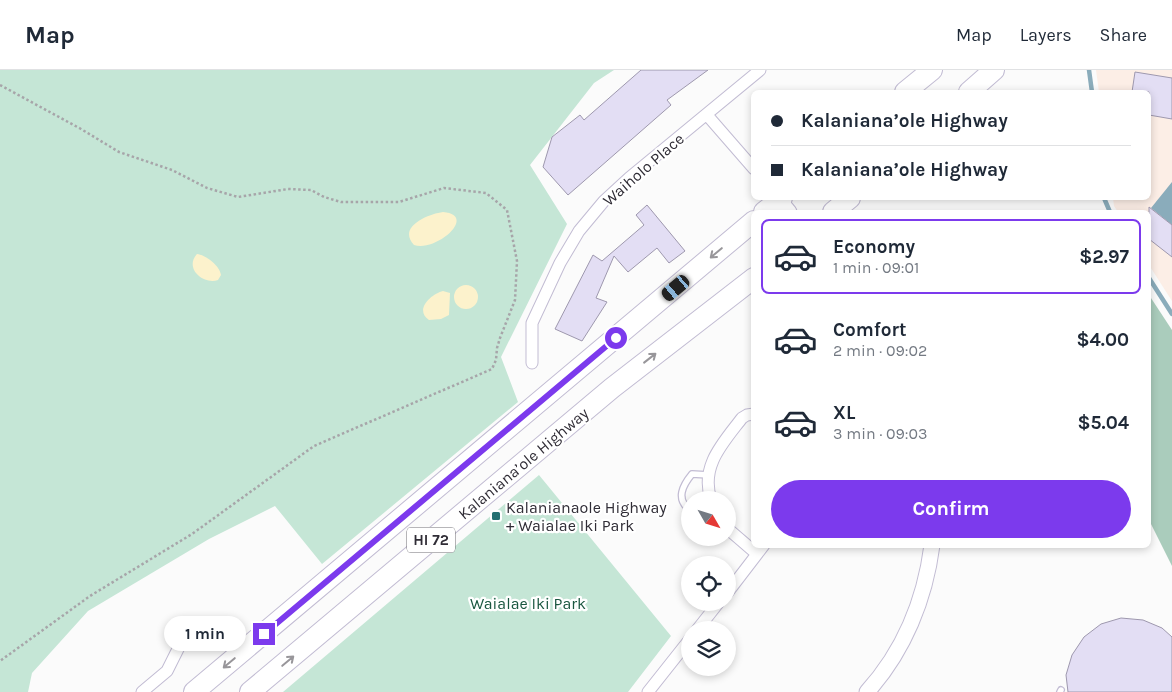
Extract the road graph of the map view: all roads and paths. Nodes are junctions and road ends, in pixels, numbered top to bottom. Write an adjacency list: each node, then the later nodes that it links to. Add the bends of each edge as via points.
1 (760, 70): 7 (street, Waiholo Place)
2 (932, 70): 5 (highway)
3 (994, 70): 6 (highway)
4 (0, 85): 29 (path, via 119,152 172,170 207,188 238,196 311,190 341,202 399,202 444,188 486,193 507,210 517,261 516,300 492,368 314,446 192,534 90,596)
5 (907, 90)
6 (971, 90)
7 (707, 115): 8 (street); 15 (street, Waiholo Place, via 629,178 579,231 532,323)
8 (751, 166)
9 (848, 200): 12 (highway)
10 (782, 202): 11 (highway)
11 (768, 210)
12 (835, 210)
13 (751, 225): 31 (highway, HI 72, one-way to 31)
14 (751, 280): 32 (highway, Kalaniana’ole Highway / HI 72, one-way to 14, via 612,388)
15 (532, 364)
16 (751, 414): 17 (street, via 742,418 716,453)
17 (709, 474): 18 (lane, via 692,474 682,486); 19 (street)
18 (682, 491)
19 (710, 491)
20 (736, 534): 21 (street)
21 (751, 544)
22 (932, 548): 34 (street, via 916,612 898,651)
23 (761, 550): 24 (street)
24 (736, 582)
25 (712, 611): 26 (street)
26 (704, 621)
27 (182, 641): 30 (street, via 167,671)
28 (681, 650): 33 (street)
29 (0, 661)
30 (142, 692)
31 (194, 692)
32 (250, 692)
33 (648, 692)
34 (867, 692)

